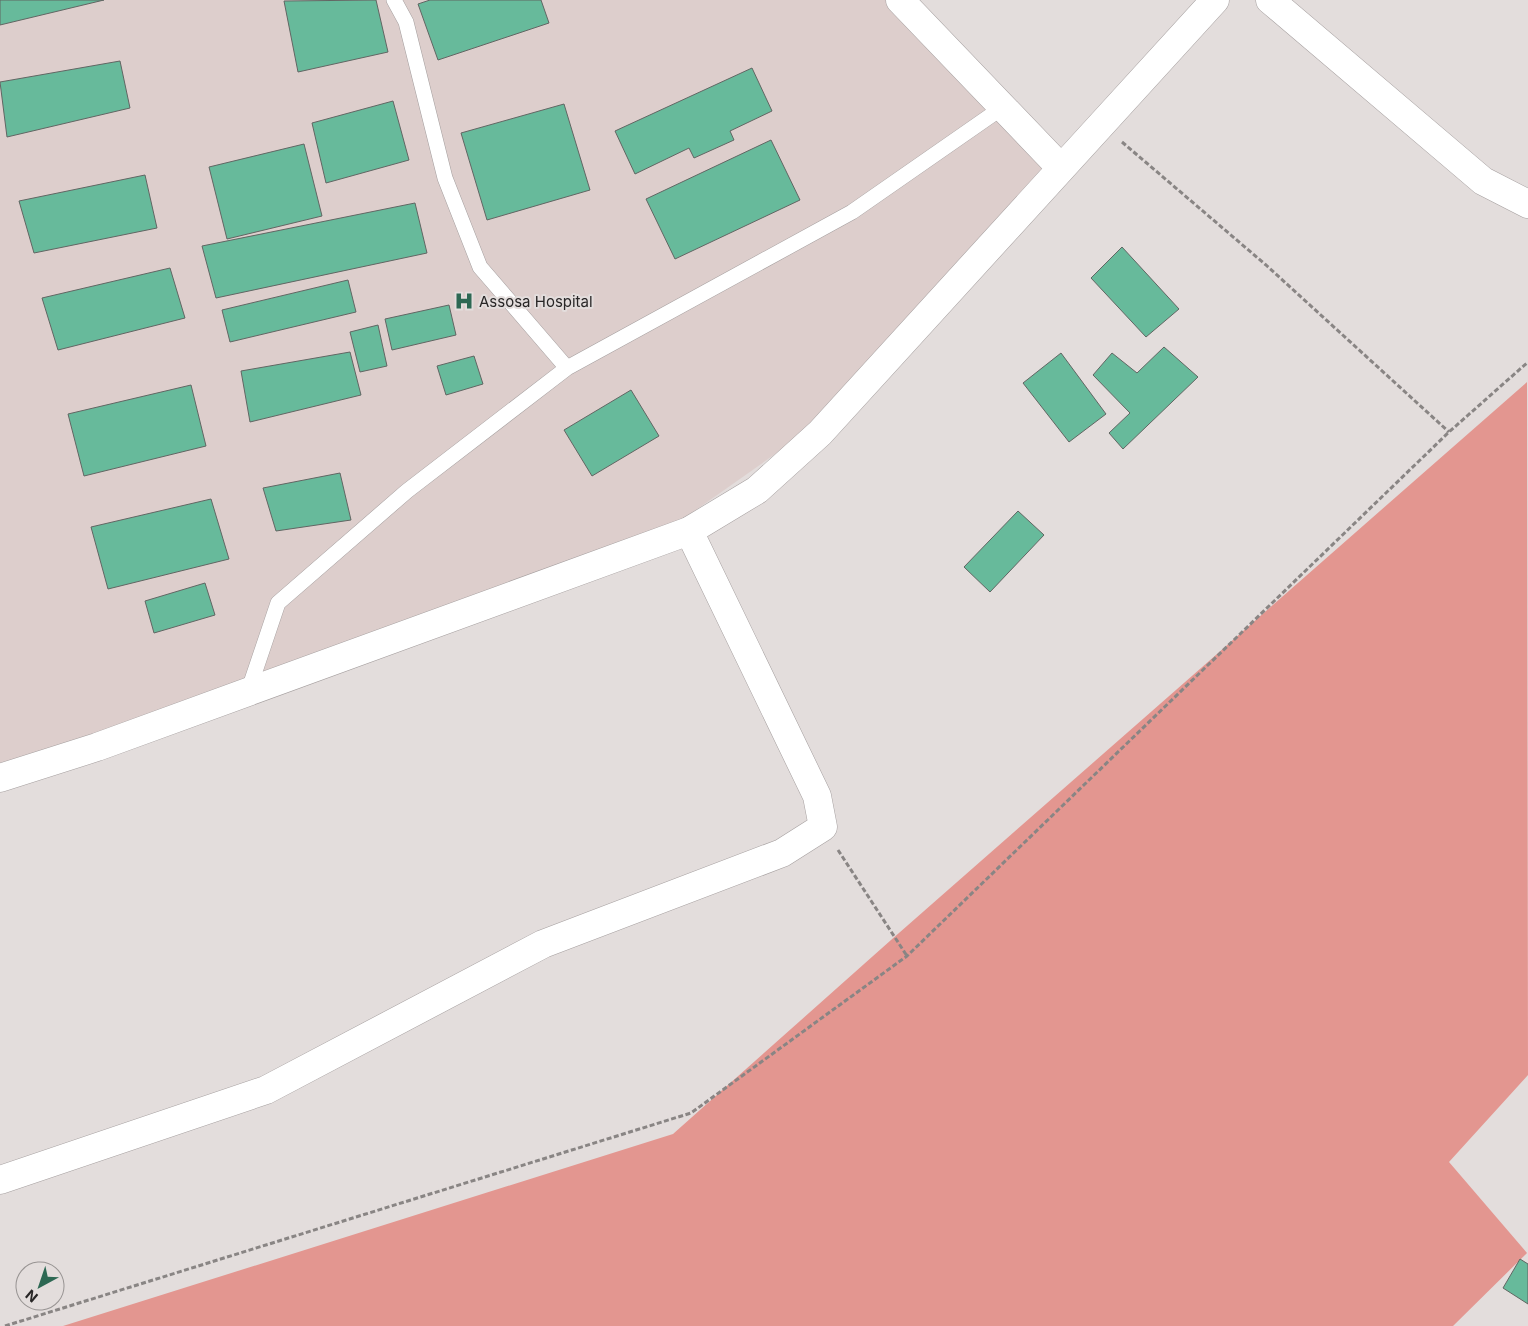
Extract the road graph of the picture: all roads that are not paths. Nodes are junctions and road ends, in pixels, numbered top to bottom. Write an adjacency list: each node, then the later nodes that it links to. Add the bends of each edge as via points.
1 (394, 0): 8 (lane, via 406,22 445,178 480,267)
2 (900, 0): 5 (street)
3 (1215, 0): 6 (street)
4 (1270, 0): 7 (street, via 1483,181)
5 (1003, 107): 6 (street); 8 (lane, via 852,212)
6 (1061, 168): 9 (street, via 820,432 757,490)
7 (1528, 204)
8 (567, 368): 10 (lane, via 408,490 278,603)
9 (689, 531): 10 (street); 12 (street, via 817,796 823,827 782,853 543,944 266,1090)
10 (248, 692): 11 (street, via 98,747)
11 (0, 778)
12 (0, 1180)

